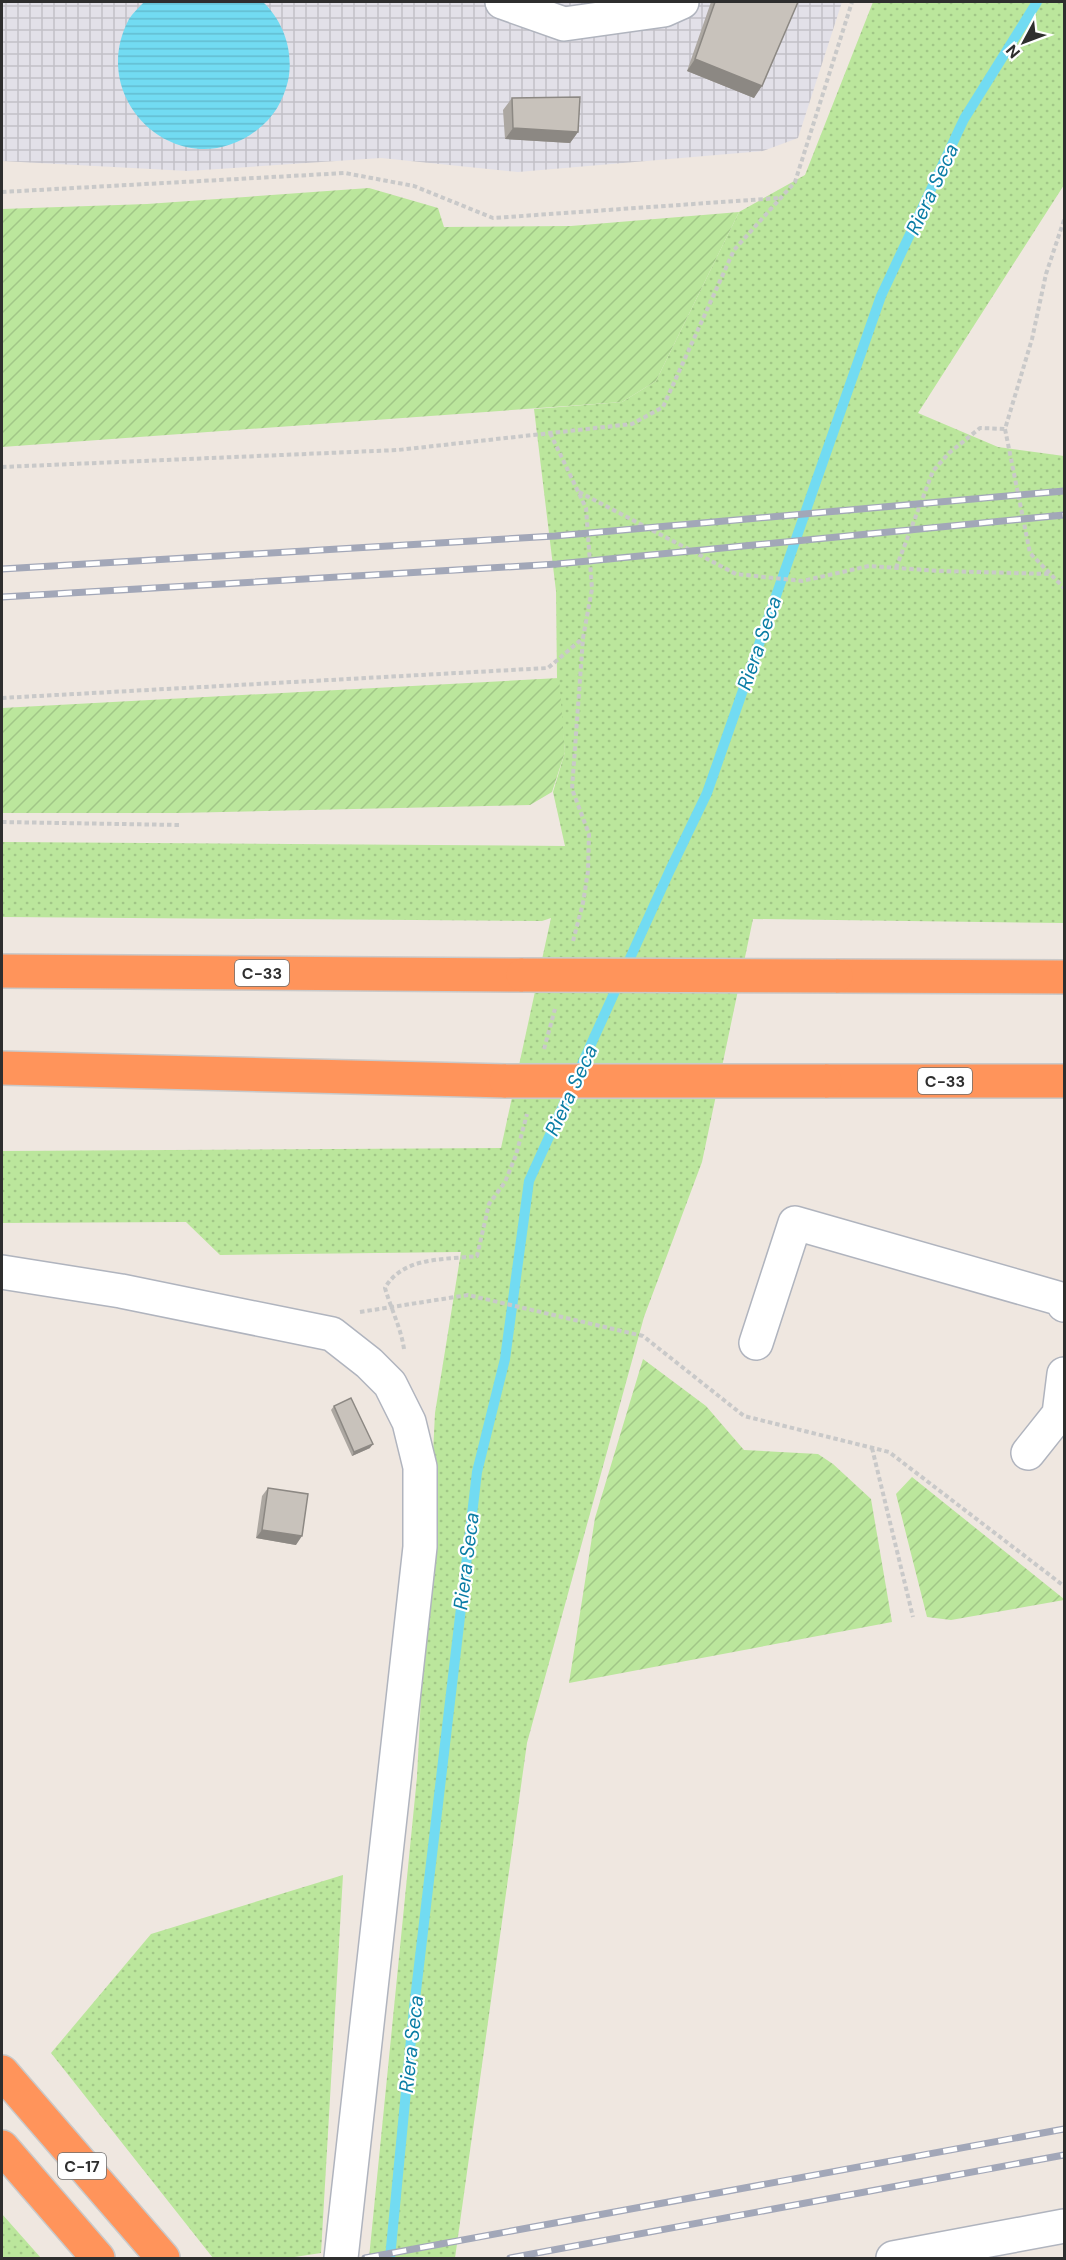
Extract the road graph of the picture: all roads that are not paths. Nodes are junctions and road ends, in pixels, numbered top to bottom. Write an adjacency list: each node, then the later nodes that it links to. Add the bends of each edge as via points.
1 (502, 2): 2 (street, via 564,24 664,10)
2 (682, 2)
3 (2, 971): 4 (highway, C-33, bridge)
4 (1065, 977)
5 (2, 1068): 6 (highway, C-33, bridge, via 506,1081)
6 (1065, 1081)
7 (2, 1272): 17 (street, via 121,1291 332,1334 390,1384 409,1422 420,1467 420,1547)
8 (1065, 1305): 9 (street, via 1061,1299 795,1223)
9 (756, 1343)
10 (1065, 1374): 11 (street, via 1059,1414)
11 (1028, 1453)
12 (2, 2072): 16 (highway, C-17)
13 (2, 2147): 15 (highway, C-17)
14 (1065, 2226): 18 (street)
15 (98, 2259)
16 (163, 2259)
17 (341, 2259)
18 (893, 2259)

